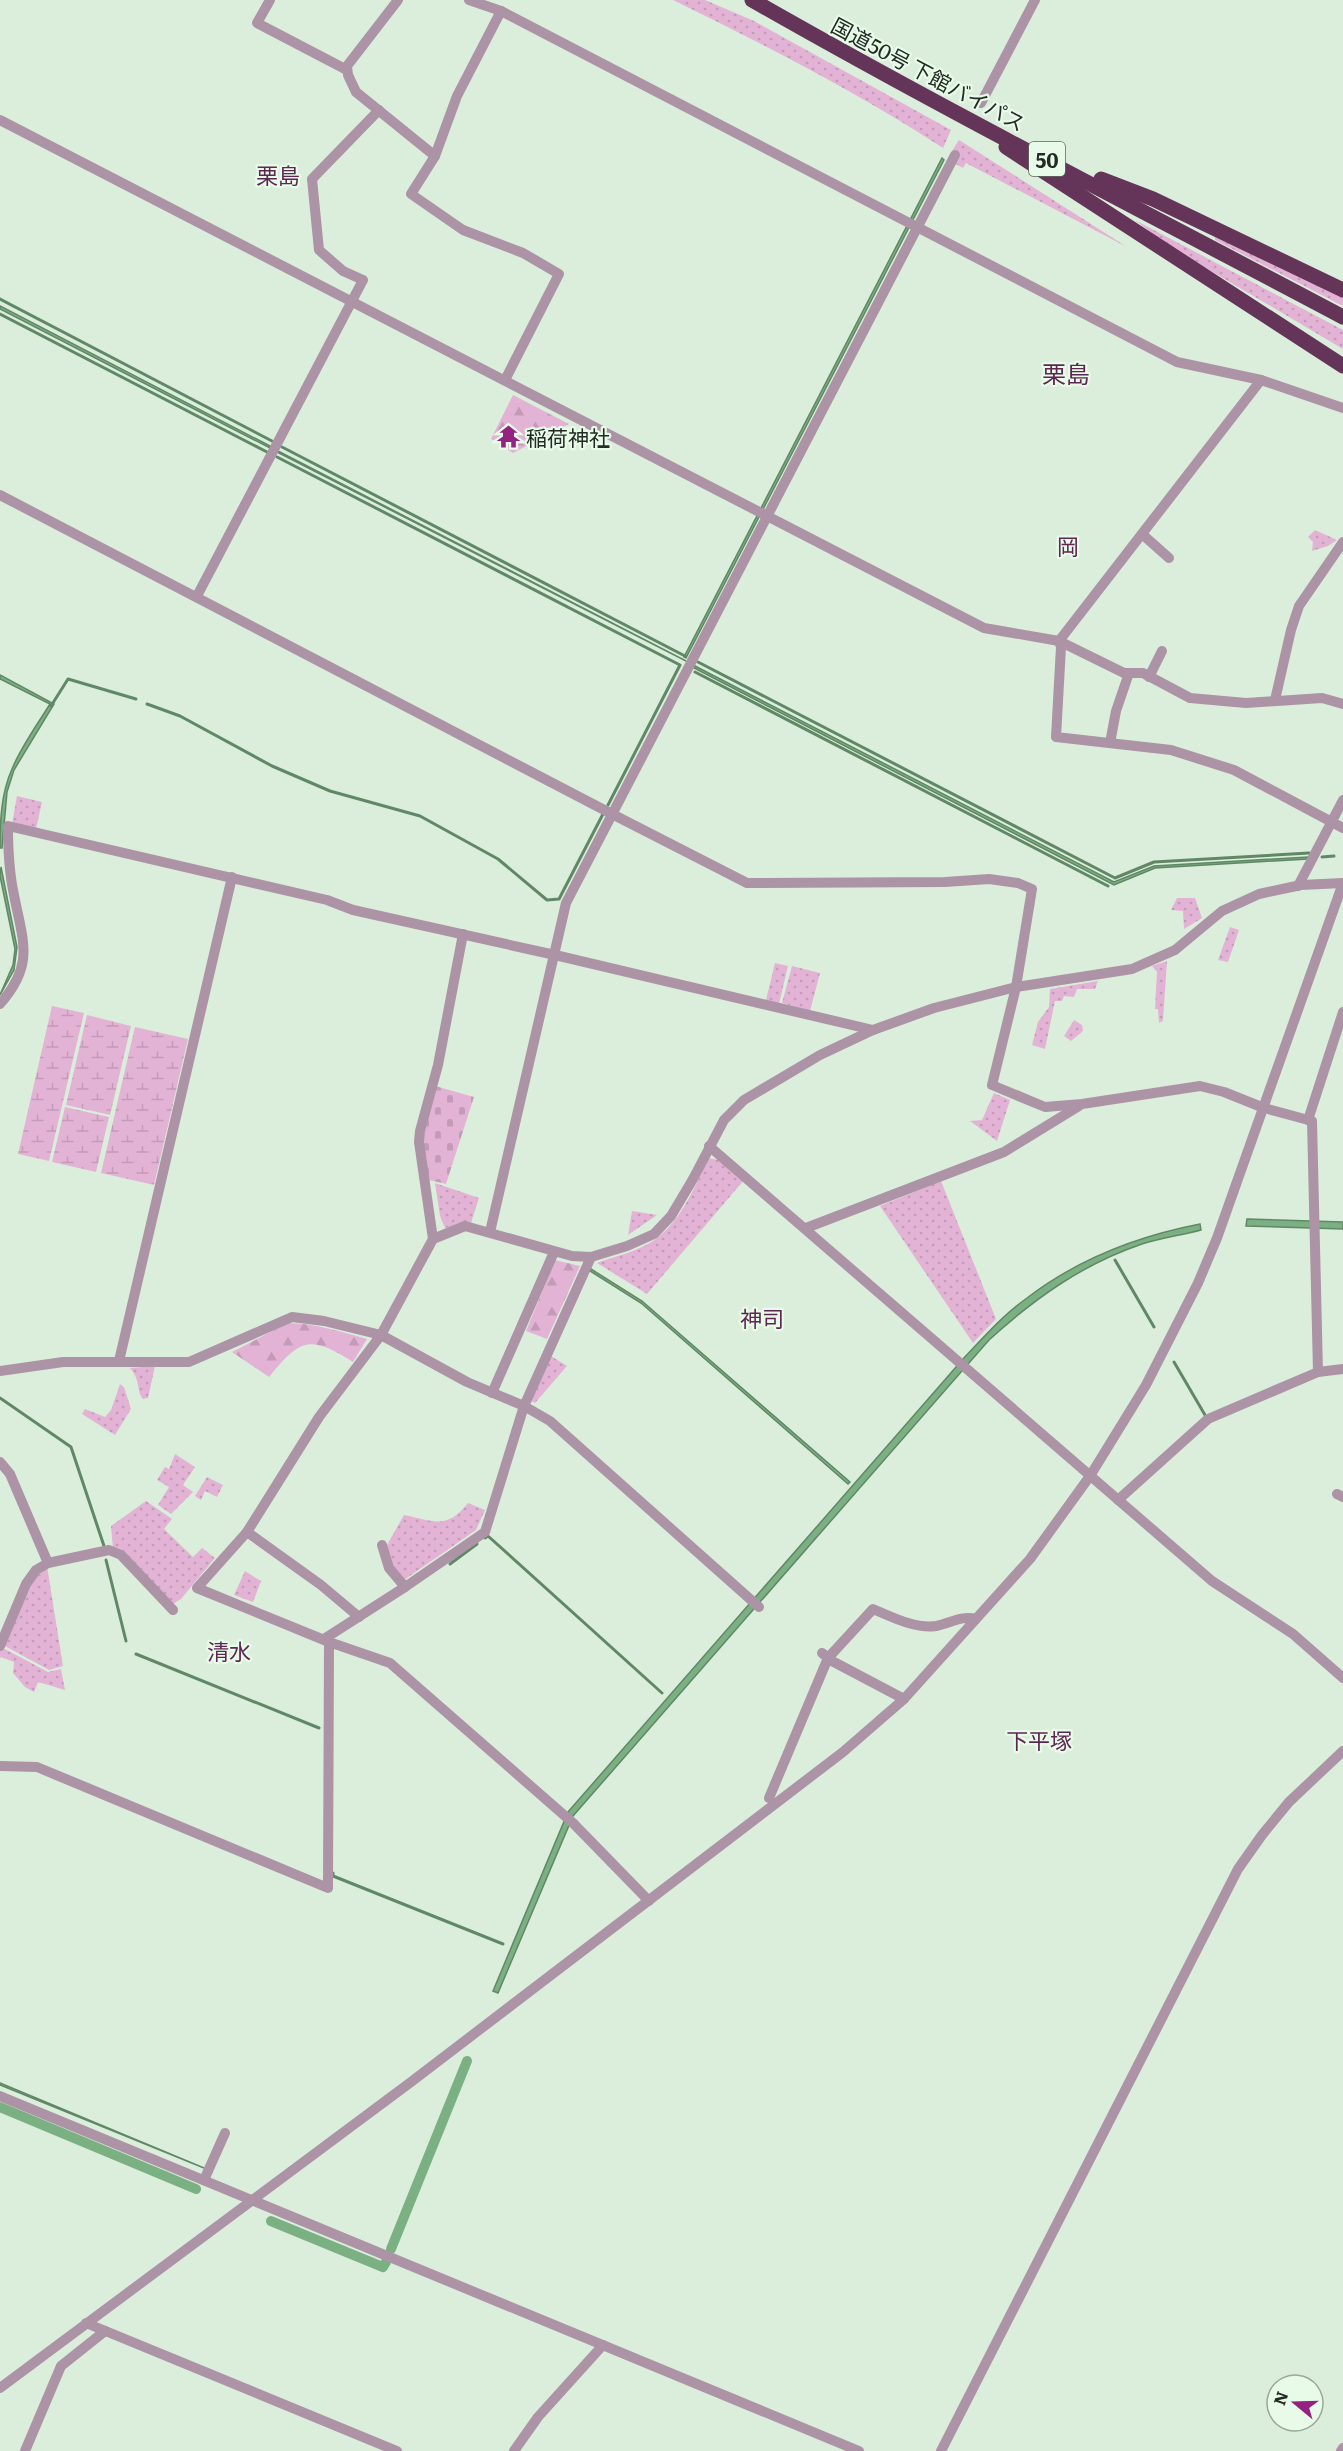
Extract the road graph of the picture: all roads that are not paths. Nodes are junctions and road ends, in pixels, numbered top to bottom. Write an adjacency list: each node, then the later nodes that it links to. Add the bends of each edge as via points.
1 (270, 0): 9 (street, via 257,23)
2 (398, 0): 9 (street)
3 (469, 0): 7 (street)
4 (740, 0): 8 (highway)
5 (752, 0): 8 (highway, 国道50号 下館バイパス / 50)
6 (1035, 0): 10 (street)
7 (501, 11): 16 (street, via 457,96); 17 (street)
8 (776, 14): 13 (highway, 国道50号 下館バイパス / 50)
9 (347, 70): 11 (street, via 356,92)
10 (981, 103)
11 (379, 110): 16 (street); 19 (street, via 312,179 319,250 343,271 363,280)
12 (0, 120): 19 (street)
13 (971, 122): 15 (highway, 国道50号 下館バイパス / 50); 21 (highway, via 1027,163)
14 (955, 154): 17 (street)
15 (1040, 155): 18 (highway, via 1153,199); 20 (highway, 国道50号 下館バイパス / 50)
16 (435, 156): 22 (street, via 411,194 463,230 523,253 559,274)
17 (912, 224): 23 (street, via 1177,362); 26 (street)
18 (1343, 290)
19 (351, 300): 22 (street); 30 (street)
20 (1343, 317)
21 (1343, 366)
22 (505, 380): 26 (street)
23 (1261, 380): 24 (street); 27 (street)
24 (1343, 408)
25 (0, 495): 30 (street)
26 (762, 513): 31 (street, via 984,628); 39 (street)
27 (1142, 534): 29 (street); 31 (street)
28 (1343, 542): 35 (street, via 1299,606)
29 (1169, 558)
30 (197, 596): 39 (street)
31 (1059, 641): 33 (street); 37 (street, via 1056,737)
32 (1162, 651): 34 (street)
33 (1129, 673): 34 (street); 37 (street)
34 (1149, 677): 35 (street, via 1190,698 1246,703)
35 (1275, 700): 36 (street, via 1322,698)
36 (1343, 704)
37 (1110, 743): 40 (street, via 1171,750 1234,770)
38 (1343, 800): 40 (street)
39 (612, 814): 47 (street, via 566,903); 48 (street, via 747,883 989,879 1018,883 1032,890)
40 (1331, 823): 41 (street); 45 (street)
41 (1343, 828)
42 (4, 858): 43 (street, via 8,826); 49 (street, via 25,950 21,970)
43 (232, 877): 46 (street, via 353,910); 62 (street)
44 (1343, 883): 45 (street); 53 (street)
45 (1298, 886): 48 (street, via 1259,894 1222,912 1175,950 1132,969)
46 (463, 934): 47 (street); 58 (street, via 438,1065 420,1131)
47 (555, 955): 51 (street); 57 (street)
48 (1016, 987): 51 (street, via 934,1008); 52 (street, via 992,1085 1045,1107)
49 (0, 1004)
50 (1343, 1012): 54 (street)
51 (873, 1030): 55 (street, via 820,1055 744,1100 724,1120)
52 (1082, 1104): 53 (street, via 1200,1086); 56 (street, via 1004,1152)
53 (1264, 1108): 54 (street); 69 (street, via 1198,1283 1146,1385)
54 (1308, 1120): 65 (street, via 1312,1121)
55 (709, 1146): 56 (street); 60 (street, via 671,1216 654,1234)
56 (806, 1228): 69 (street)
57 (490, 1232): 58 (street, via 465,1226); 59 (street)
58 (434, 1239): 61 (street)
59 (554, 1252): 60 (street); 66 (street)
60 (591, 1257): 67 (street)
61 (381, 1335): 62 (street, via 292,1317 189,1362); 66 (street); 71 (street, via 319,1417)
62 (119, 1361): 64 (street, via 63,1362)
63 (1343, 1369): 65 (street)
64 (0, 1371)
65 (1318, 1372): 70 (street, via 1208,1419)
66 (492, 1393): 67 (street)
67 (524, 1406): 74 (street, via 485,1532); 75 (street, via 550,1421)
68 (0, 1462): 73 (street, via 10,1474)
69 (1090, 1476): 70 (street); 78 (street, via 1030,1559)
70 (1118, 1500): 82 (street, via 1212,1581 1293,1634)
71 (247, 1532): 77 (street, via 321,1584); 79 (street, via 197,1588)
72 (382, 1545): 74 (street, via 389,1568)
73 (48, 1563): 76 (street, via 114,1550); 80 (street, via 36,1570 26,1584)
74 (405, 1587): 77 (street)
75 (759, 1607)
76 (173, 1610)
77 (359, 1617): 79 (street)
78 (976, 1619): 81 (street, via 967,1616 934,1626 911,1624 873,1609); 83 (street)
79 (327, 1640): 85 (street, via 328,1888 37,1767); 87 (street, via 390,1664 573,1823)
80 (0, 1647)
81 (825, 1656): 83 (street); 86 (street)
82 (1343, 1678)
83 (904, 1699): 87 (street, via 843,1752)
84 (1343, 1751): 100 (street, via 1289,1802 1238,1869)
85 (0, 1766)
86 (770, 1798)
87 (649, 1901): 91 (street)
88 (0, 2096): 90 (street)
89 (225, 2133): 90 (street)
90 (204, 2180): 91 (street)
91 (252, 2199): 92 (street); 94 (street)
92 (86, 2323): 93 (street); 95 (street)
93 (105, 2331): 96 (street, via 61,2366); 97 (street)
94 (603, 2345): 98 (street, via 538,2417); 99 (street)
95 (0, 2388)
96 (25, 2451)
97 (397, 2451)
98 (514, 2451)
99 (859, 2451)
100 (941, 2451)

